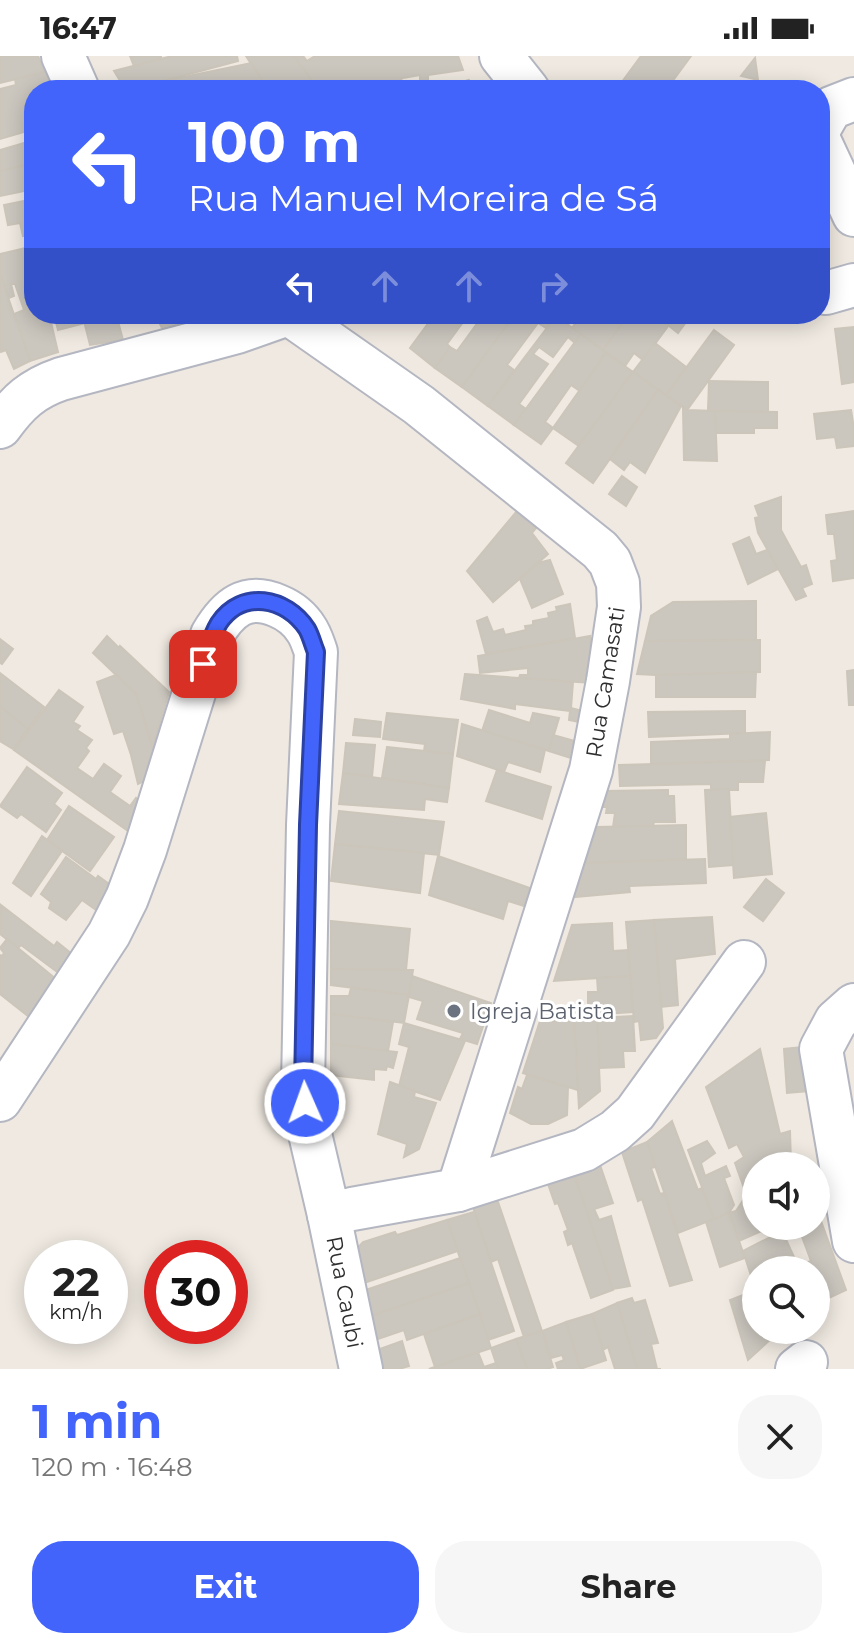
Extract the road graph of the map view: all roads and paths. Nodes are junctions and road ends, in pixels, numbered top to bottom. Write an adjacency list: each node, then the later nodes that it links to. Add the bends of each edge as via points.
1 (63, 56): 3 (street)
2 (501, 56): 4 (street)
3 (74, 80)
4 (520, 80)
5 (854, 99): 6 (street)
6 (830, 110)
7 (830, 163): 8 (street)
8 (854, 215)
9 (854, 285): 10 (street)
10 (830, 292)
11 (260, 324): 13 (street, via 39,387)
12 (303, 324): 17 (street, Rua Camasati, via 419,405 600,550 618,583 619,607 591,770)
13 (0, 427)
14 (744, 962): 17 (street, via 635,1113 615,1131 584,1150)
15 (854, 1005): 19 (street, via 836,1021 821,1049)
16 (0, 1100): 18 (street, Rua Caubi, via 127,898 212,635 233,608 266,601 300,621 316,652 303,1086)
17 (458, 1190): 18 (street)
18 (329, 1215): 20 (street, Rua Caubi)
19 (854, 1241)
20 (361, 1369)

